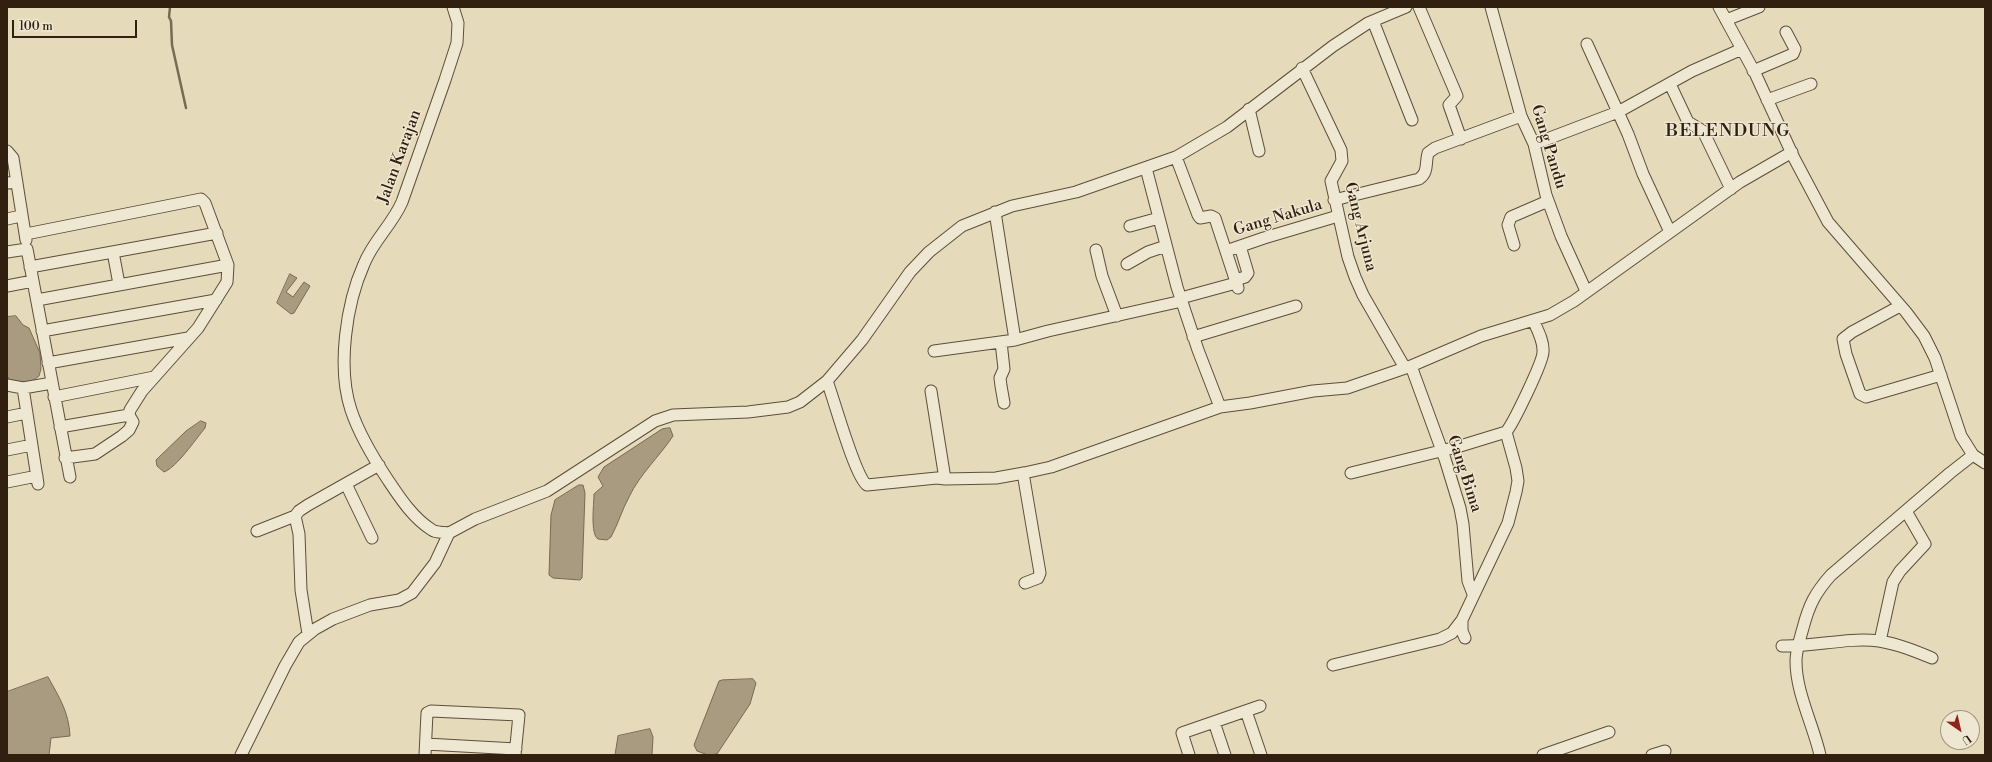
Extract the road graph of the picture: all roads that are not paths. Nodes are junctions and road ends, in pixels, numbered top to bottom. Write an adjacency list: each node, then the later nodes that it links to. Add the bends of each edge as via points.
1 (453, 7): 93 (street, Jalan Karajan, via 458,30 445,80 402,202 376,240 364,264 348,321 345,363 351,410)
2 (1406, 7): 7 (street)
3 (1419, 7): 21 (street, via 1457,96 1449,105)
4 (1491, 7): 19 (street, Gang Pandu)
5 (1719, 7): 8 (street)
6 (1759, 7): 8 (street)
7 (1373, 20): 12 (street); 20 (street)
8 (1726, 20): 11 (street)
9 (1786, 32): 13 (street, via 1795,49 1793,54)
10 (1587, 44): 18 (street)
11 (1742, 49): 13 (street); 14 (street, via 1692,71)
12 (1302, 68): 17 (street); 30 (street, Gang Arjuna, via 1341,150 1342,161 1332,181)
13 (1753, 71): 16 (street)
14 (1670, 84): 18 (street); 29 (street, via 1688,122 1703,131)
15 (1811, 84): 16 (street)
16 (1767, 100): 25 (street)
17 (1249, 109): 24 (street); 26 (street, via 1227,127)
18 (1618, 112): 22 (street); 38 (street)
19 (1521, 116): 21 (street); 22 (street, Gang Pandu)
20 (1412, 120)
21 (1461, 138): 30 (street, via 1431,151 1427,157 1425,173 1419,179)
22 (1534, 144): 31 (street, Gang Pandu)
23 (7, 151): 28 (street, via 13,158)
24 (1260, 151)
25 (1792, 152): 29 (street); 61 (street, via 1828,222)
26 (1176, 157): 27 (street); 46 (street, via 1196,211 1200,218 1214,216)
27 (1146, 168): 32 (street, via 1076,192 1038,199); 36 (street)
28 (12, 182): 33 (street)
29 (1731, 189): 38 (street)
30 (1334, 200): 34 (street, Gang Arjuna)
31 (1548, 201): 41 (street, via 1511,217 1508,224); 56 (street, Gang Pandu)
32 (995, 212): 67 (street); 74 (street, via 962,226 929,252 910,272 862,340)
33 (22, 216): 35 (street); 40 (street)
34 (1338, 216): 43 (street, Gang Nakula); 71 (street, Gang Arjuna, via 1348,257 1358,283)
35 (7, 218)
36 (1159, 218): 37 (street); 42 (street)
37 (1130, 226)
38 (1670, 232): 56 (street)
39 (217, 233): 40 (street, via 205,203 201,200); 48 (street); 50 (street)
40 (26, 234): 44 (street)
41 (1514, 245)
42 (1166, 246): 49 (street, via 1148,252); 59 (street)
43 (1240, 246): 46 (street, Gang Nakula); 54 (street, via 1248,273)
44 (27, 249): 47 (street); 51 (street)
45 (1096, 250): 62 (street, via 1102,276)
46 (1226, 251): 54 (street)
47 (7, 252)
48 (113, 252): 51 (street); 53 (street)
49 (1127, 264)
50 (228, 265): 53 (street); 58 (street, via 227,282)
51 (30, 267): 52 (street)
52 (33, 281): 55 (street); 57 (street)
53 (119, 284): 57 (street)
54 (1237, 284): 59 (street)
55 (7, 286)
56 (1586, 292): 63 (street, via 1558,311)
57 (37, 300): 64 (street)
58 (216, 300): 64 (street); 65 (street, via 198,328)
59 (1181, 300): 62 (street); 66 (street)
60 (1296, 306): 66 (street)
61 (1900, 306): 72 (street, via 1924,336); 72 (street, via 1843,339 1860,394 1866,397 1873,396)
62 (1117, 316): 67 (street)
63 (1533, 320): 71 (street, via 1481,336); 86 (street, via 1542,342 1543,354)
64 (42, 331): 70 (street)
65 (188, 338): 70 (street); 73 (street)
66 (1193, 338): 81 (street)
67 (1015, 340): 68 (street)
68 (1001, 342): 69 (street); 80 (street, via 1004,369 1000,378)
69 (934, 351)
70 (48, 363): 75 (street)
71 (1408, 367): 81 (street, via 1347,388 1313,391); 89 (street, Gang Bima)
72 (1941, 375): 90 (street, via 1961,436)
73 (154, 377): 79 (street); 83 (street, via 142,391)
74 (827, 381): 97 (street, via 865,484); 103 (street, via 800,402 788,407 664,417 547,491 475,519)
75 (52, 383): 77 (street); 79 (street)
76 (7, 385): 77 (street)
77 (23, 388): 82 (street)
78 (931, 391): 97 (street)
79 (54, 396): 85 (street)
80 (1004, 403)
81 (1220, 407): 94 (street, via 1051,467)
82 (27, 413): 84 (street); 87 (street)
83 (129, 415): 85 (street); 91 (street, via 132,425 122,436 95,454)
84 (7, 417)
85 (60, 427): 91 (street)
86 (1506, 432): 89 (street); 106 (street, via 1516,468 1516,492 1508,523)
87 (32, 445): 88 (street); 98 (street, via 37,480)
88 (7, 450)
89 (1442, 451): 95 (street); 106 (street, Gang Bima, via 1463,524 1468,581)
90 (1973, 455): 92 (street); 100 (street)
91 (65, 458): 96 (street)
92 (1985, 463)
93 (379, 465): 99 (street); 103 (street, Jalan Karajan, via 403,503 422,522 433,531)
94 (1023, 473): 97 (street, via 996,478); 105 (street, via 1040,574 1038,578)
95 (1351, 473)
96 (70, 477)
97 (945, 479)
98 (7, 482)
99 (346, 484): 101 (street, via 308,505); 104 (street)
100 (1906, 511): 110 (street, via 1925,543 1893,582); 112 (street, via 1831,575 1818,590 1808,611)
101 (295, 516): 102 (street); 108 (street, via 299,534 301,590)
102 (257, 531)
103 (449, 533): 108 (street, via 436,563 412,593 399,600 370,605 333,619)
104 (372, 538)
105 (1024, 583)
106 (1473, 594): 107 (street)
107 (1462, 620): 109 (street); 114 (street, via 1452,633 1440,639)
108 (308, 634): 122 (street, via 299,642 285,666)
109 (1465, 638)
110 (1880, 641): 112 (street, via 1858,640); 113 (street)
111 (1782, 646): 112 (street)
112 (1798, 646): 128 (street, via 1796,660 1800,688)
113 (1932, 658)
114 (1333, 665)
115 (1260, 706): 116 (street)
116 (1246, 711): 117 (street); 125 (street)
117 (1214, 722): 123 (street, via 1182,733); 124 (street)
118 (1609, 732): 126 (street)
119 (426, 750): 121 (street); 121 (street, via 427,713 440,711 519,715)
120 (1665, 751): 127 (street)
121 (515, 752)
122 (241, 755)
123 (1189, 755)
124 (1224, 755)
125 (1261, 755)
126 (1543, 755)
127 (1652, 755)
128 (1820, 755)

